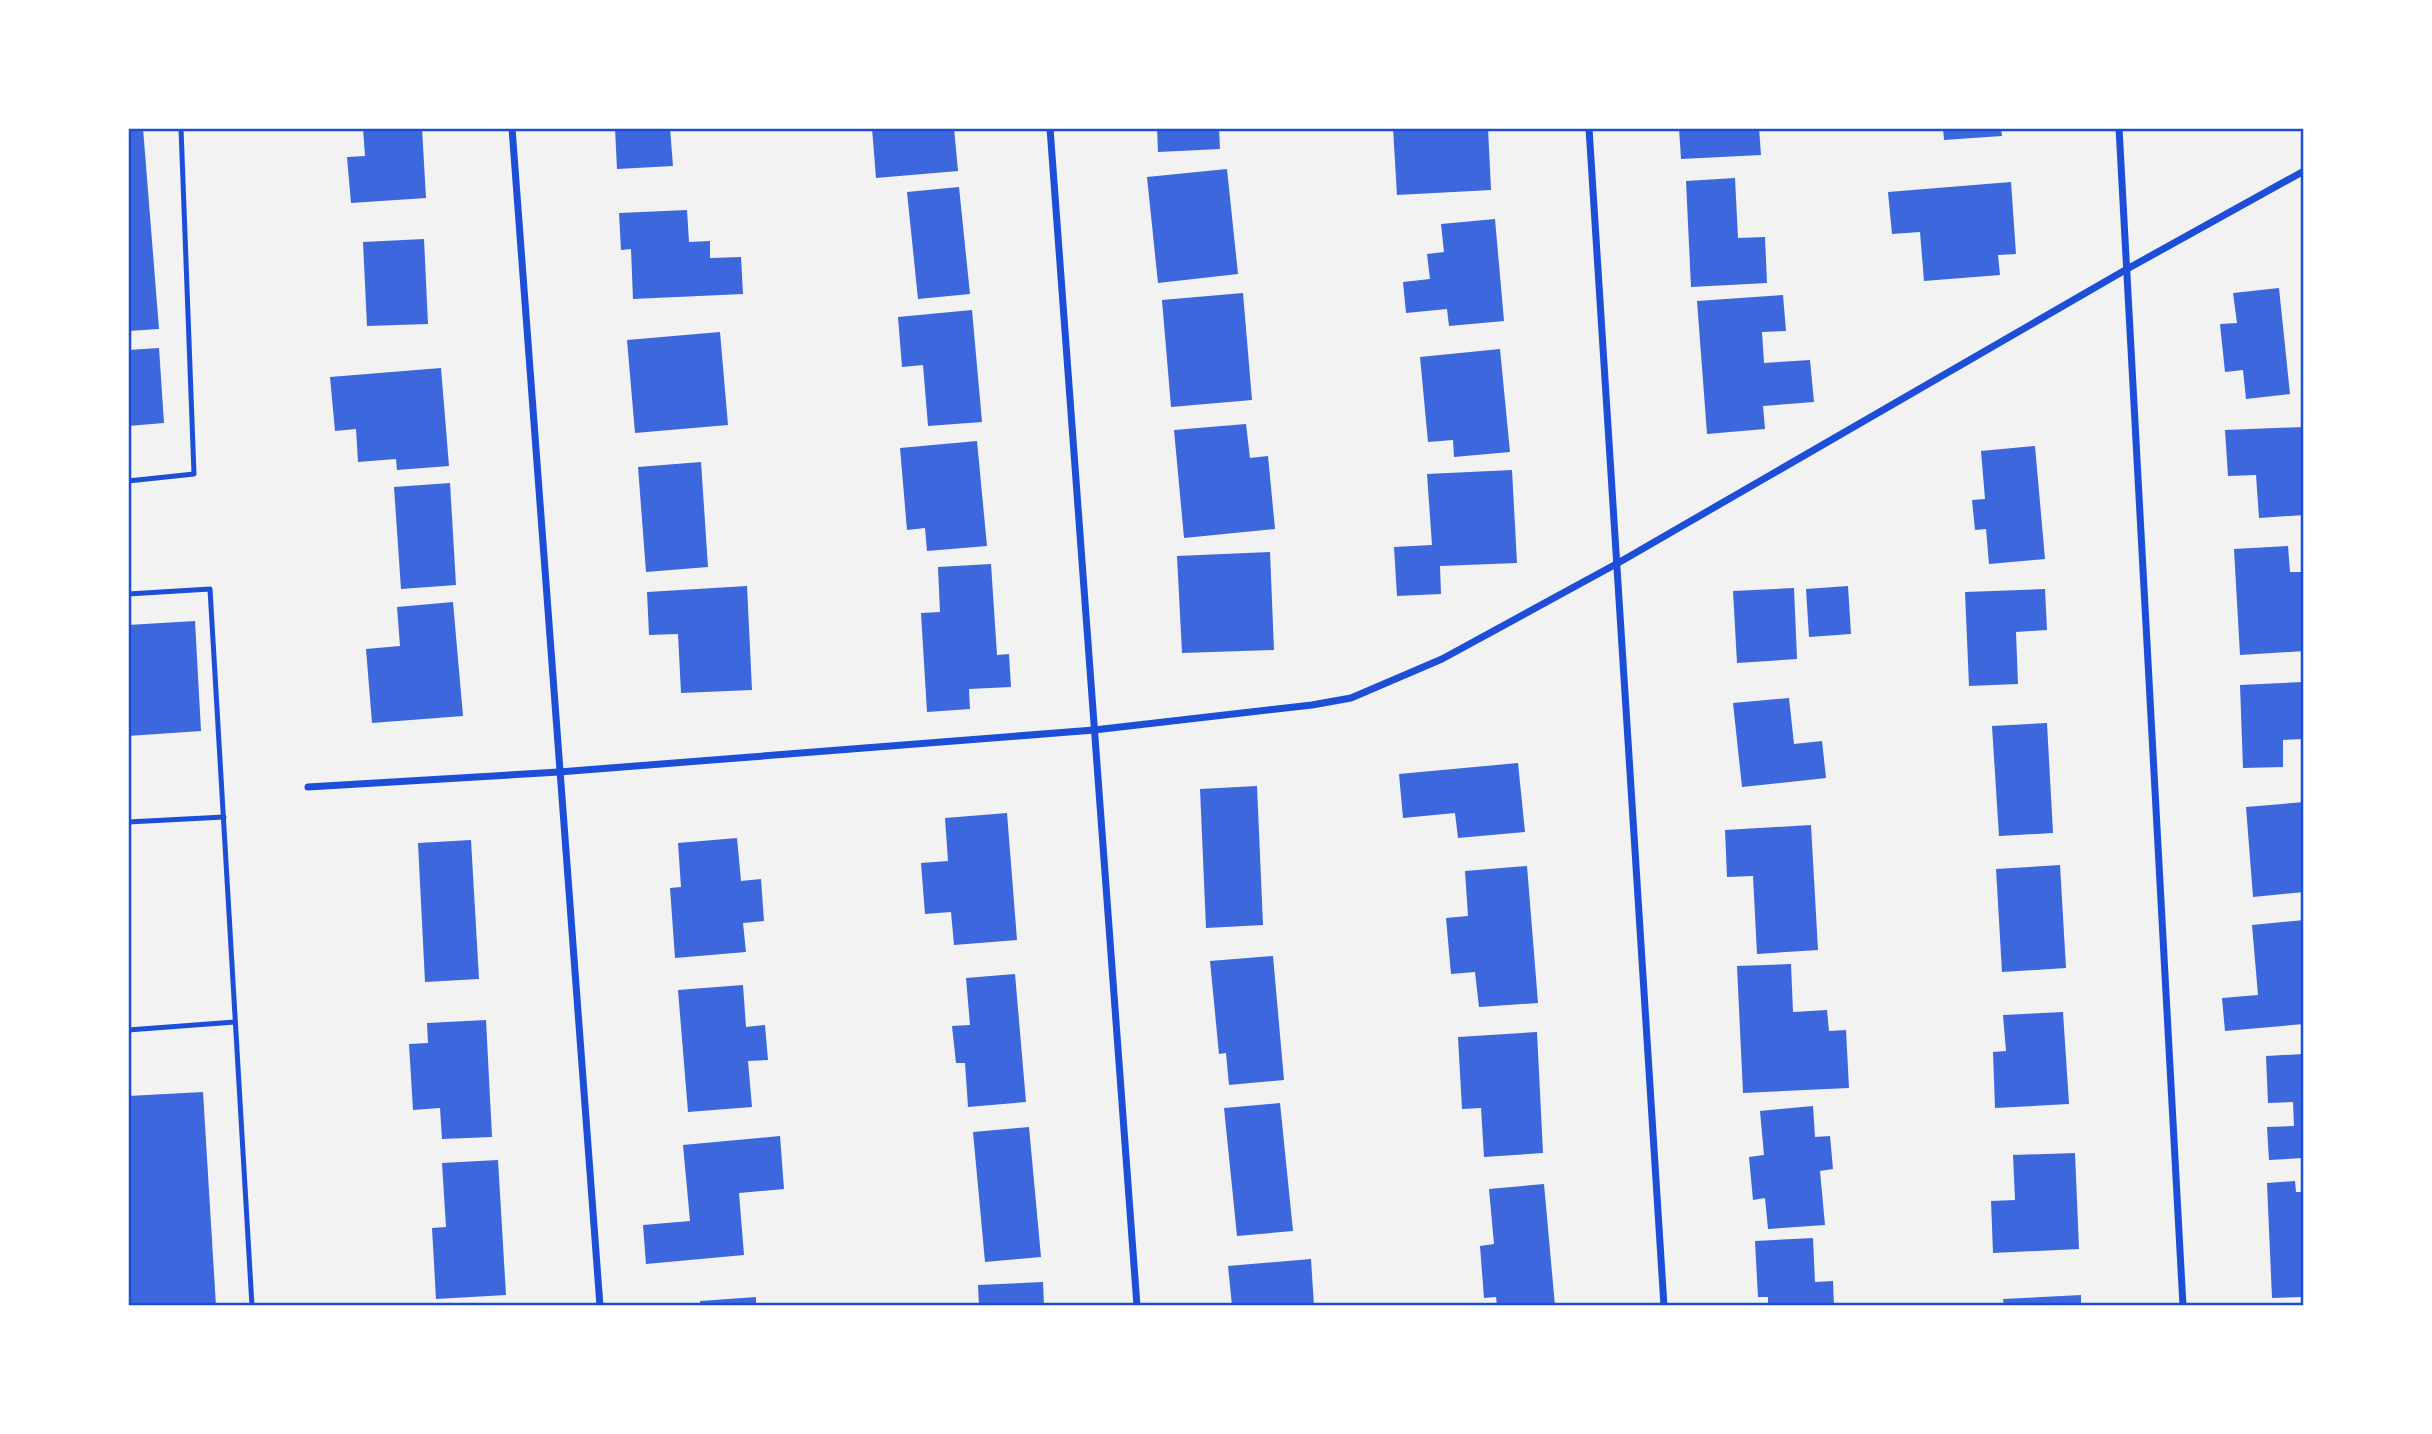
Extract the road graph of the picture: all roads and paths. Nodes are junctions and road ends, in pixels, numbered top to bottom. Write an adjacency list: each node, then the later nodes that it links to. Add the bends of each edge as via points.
1 (181, 128): 8 (lane, via 194,474)
2 (512, 128): 12 (street)
3 (1050, 128): 11 (street)
4 (1589, 128): 9 (street)
5 (2119, 128): 7 (street)
6 (2304, 171): 7 (street)
7 (2127, 269): 9 (street); 22 (street)
8 (128, 481)
9 (1618, 564): 11 (street, via 1442,659 1351,698); 21 (street)
10 (128, 594): 14 (lane, via 210,589)
11 (1094, 730): 12 (street); 20 (street)
12 (559, 772): 13 (street); 19 (street)
13 (308, 787)
14 (224, 817): 15 (lane); 16 (lane)
15 (128, 822)
16 (235, 1023): 17 (lane); 18 (lane)
17 (128, 1030)
18 (252, 1306)
19 (600, 1306)
20 (1137, 1306)
21 (1664, 1306)
22 (2183, 1306)

